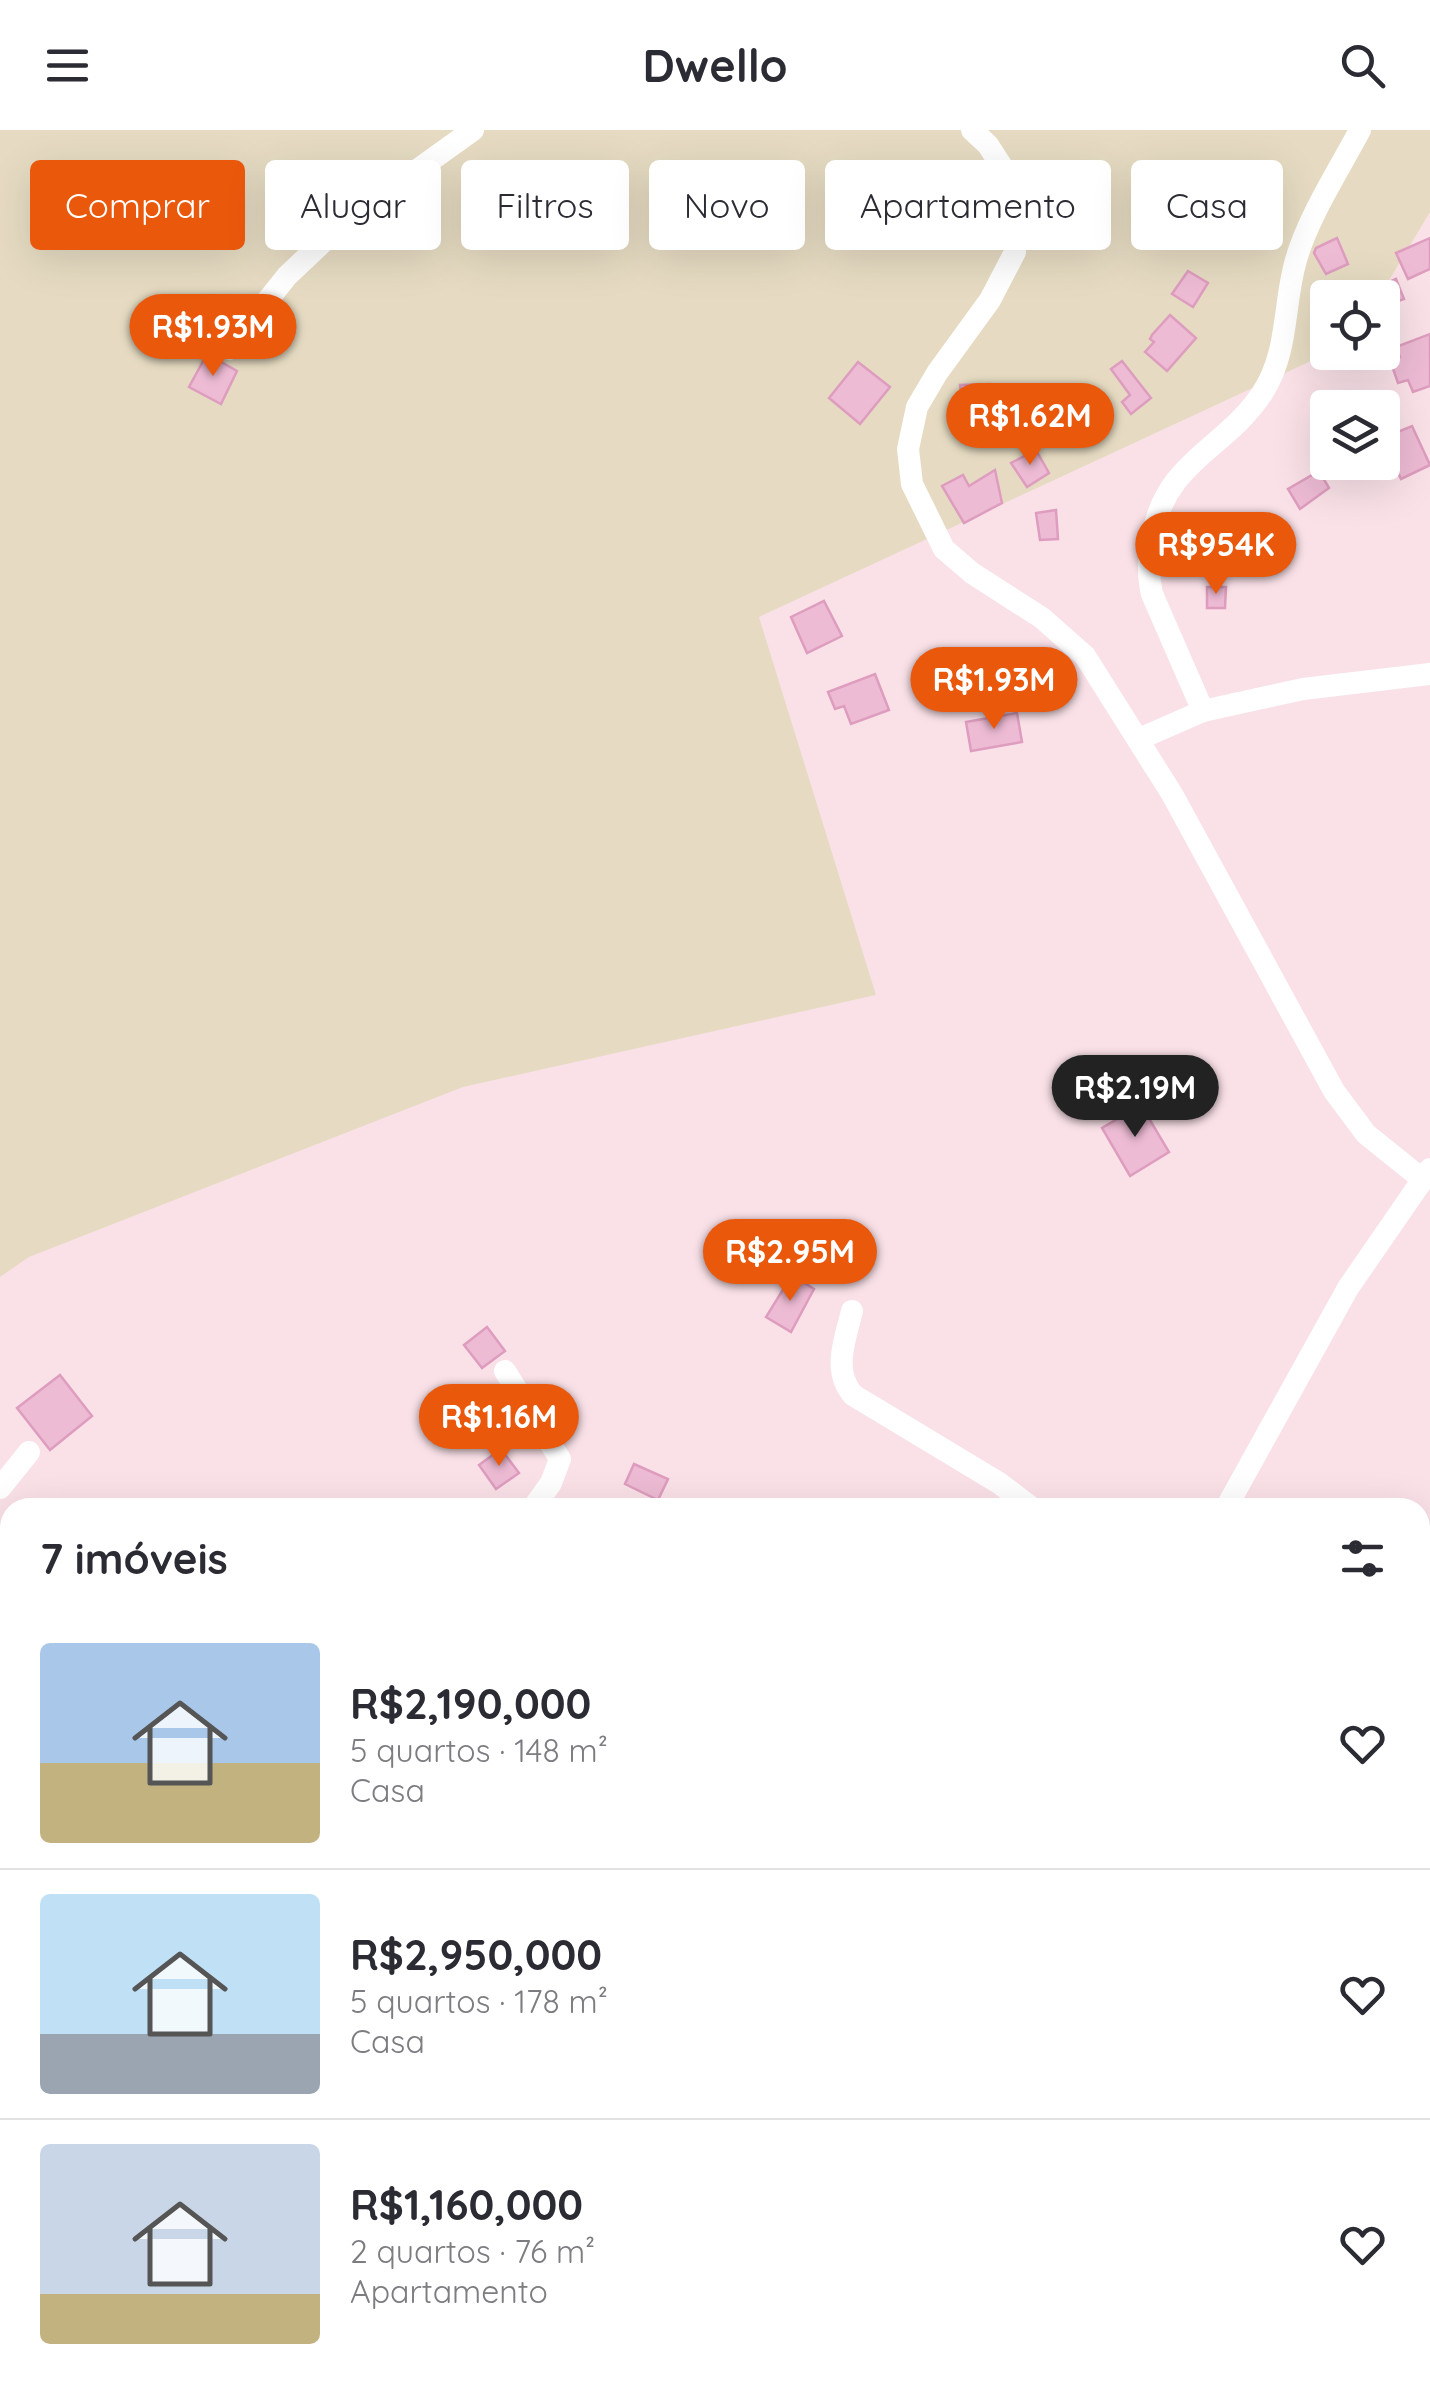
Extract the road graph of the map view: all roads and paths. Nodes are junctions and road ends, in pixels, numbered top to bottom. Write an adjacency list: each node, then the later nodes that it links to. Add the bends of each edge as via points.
1 (473, 130): 4 (street, via 342,224 288,276)
2 (972, 130): 7 (street, via 1006,173 1014,198 1015,252 917,407 908,449 912,484 944,549 1072,642)
3 (1360, 130): 6 (street, via 1300,250 1271,376 1239,420 1177,476 1156,522 1149,556 1152,594)
4 (229, 349)
5 (1430, 674): 6 (street, via 1284,692)
6 (1202, 711): 7 (street)
7 (1139, 739): 8 (street, via 1334,1091 1366,1134)
8 (1426, 1174): 15 (street, via 1348,1288)
9 (852, 1311): 14 (street, via 841,1361 854,1396)
10 (505, 1371): 13 (street, via 560,1459)
11 (29, 1452): 12 (street)
12 (0, 1488)
13 (541, 1498)
14 (1020, 1498)
15 (1232, 1498)

